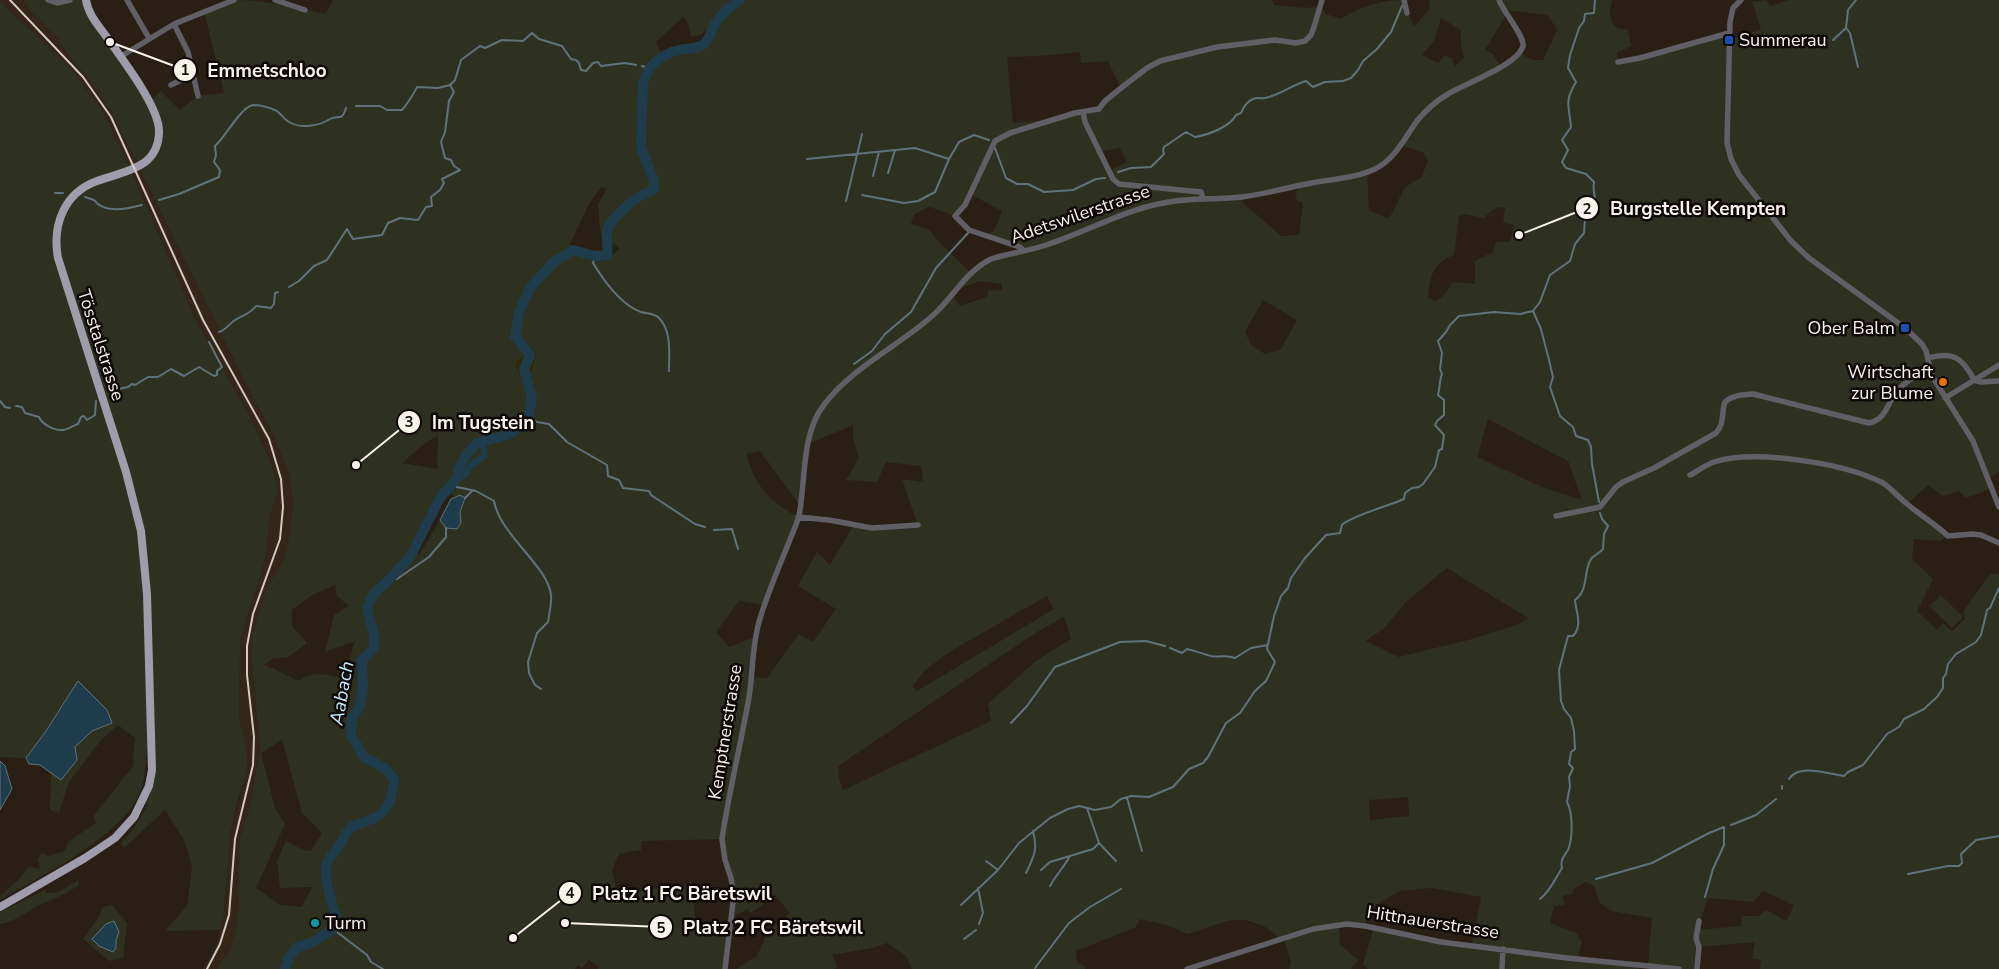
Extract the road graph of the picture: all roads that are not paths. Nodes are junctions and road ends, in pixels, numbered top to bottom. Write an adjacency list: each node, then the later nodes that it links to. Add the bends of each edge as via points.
1 (48, 0): 2 (street, via 57,3)
2 (70, 0)
3 (86, 0): 16 (main road, Tösstalstrasse, via 92,16)
4 (127, 0): 15 (street)
5 (234, 0): 13 (street)
6 (275, 0): 11 (street)
7 (1322, 0): 21 (street, via 1311,35 1305,41 1275,40 1217,48 1160,61 1146,68 1099,109)
8 (1404, 0): 12 (street)
9 (1499, 0): 22 (street, Adetswilerstrasse, via 1522,37 1522,49 1501,67 1436,102 1418,120 1392,156 1377,168 1256,195)
10 (1741, 0): 14 (street, via 1733,8)
11 (305, 10)
12 (1407, 13)
13 (174, 24): 15 (street); 18 (street, via 188,52)
14 (1729, 32): 17 (street); 24 (street, via 1727,142 1730,159 1739,175 1800,250 1915,336)
15 (149, 38): 16 (street)
16 (120, 57): 37 (main road, Tösstalstrasse, via 157,116 157,146 139,167 97,181 77,193 62,212 56,243 141,531 147,594 152,770 134,817 115,838)
17 (1618, 62)
18 (193, 74): 19 (street); 20 (street)
19 (171, 85)
20 (198, 96)
21 (1083, 112): 22 (street, via 1113,179 1119,184 1198,191); 23 (street, via 995,141 965,205 955,216 969,230 1013,244)
22 (1203, 198): 23 (street, Adetswilerstrasse, via 1130,211)
23 (1024, 251): 31 (street, Adetswilerstrasse, via 991,259 978,266 937,312 830,397 813,425)
24 (1928, 358): 26 (street); 27 (street, via 1946,355 1962,360)
25 (1999, 365): 27 (street)
26 (1931, 368): 29 (street); 33 (street, via 1903,386 1876,421 1752,394 1730,398 1725,402 1721,428 1716,433 1623,482 1600,507)
27 (1974, 380): 28 (street); 29 (street)
28 (1999, 381)
29 (1945, 398): 32 (street, via 1973,441)
30 (1690, 475): 36 (street, via 1711,462 1731,458 1811,462 1885,484 1948,536 1981,535)
31 (800, 506): 34 (street, Kemptnerstrasse)
32 (1999, 507)
33 (1556, 516)
34 (798, 517): 35 (street, via 872,528); 40 (street, Kemptnerstrasse, via 757,628 724,827 723,853 734,894)
35 (918, 525)
36 (1999, 543)
37 (0, 907)
38 (1699, 921): 44 (street)
39 (1503, 949): 41 (street, Hittnauerstrasse, via 1339,924 1313,929); 42 (street); 43 (street, Hittnauerstrasse)
40 (725, 969)
41 (1187, 969)
42 (1502, 969)
43 (1679, 969)
44 (1697, 969)

